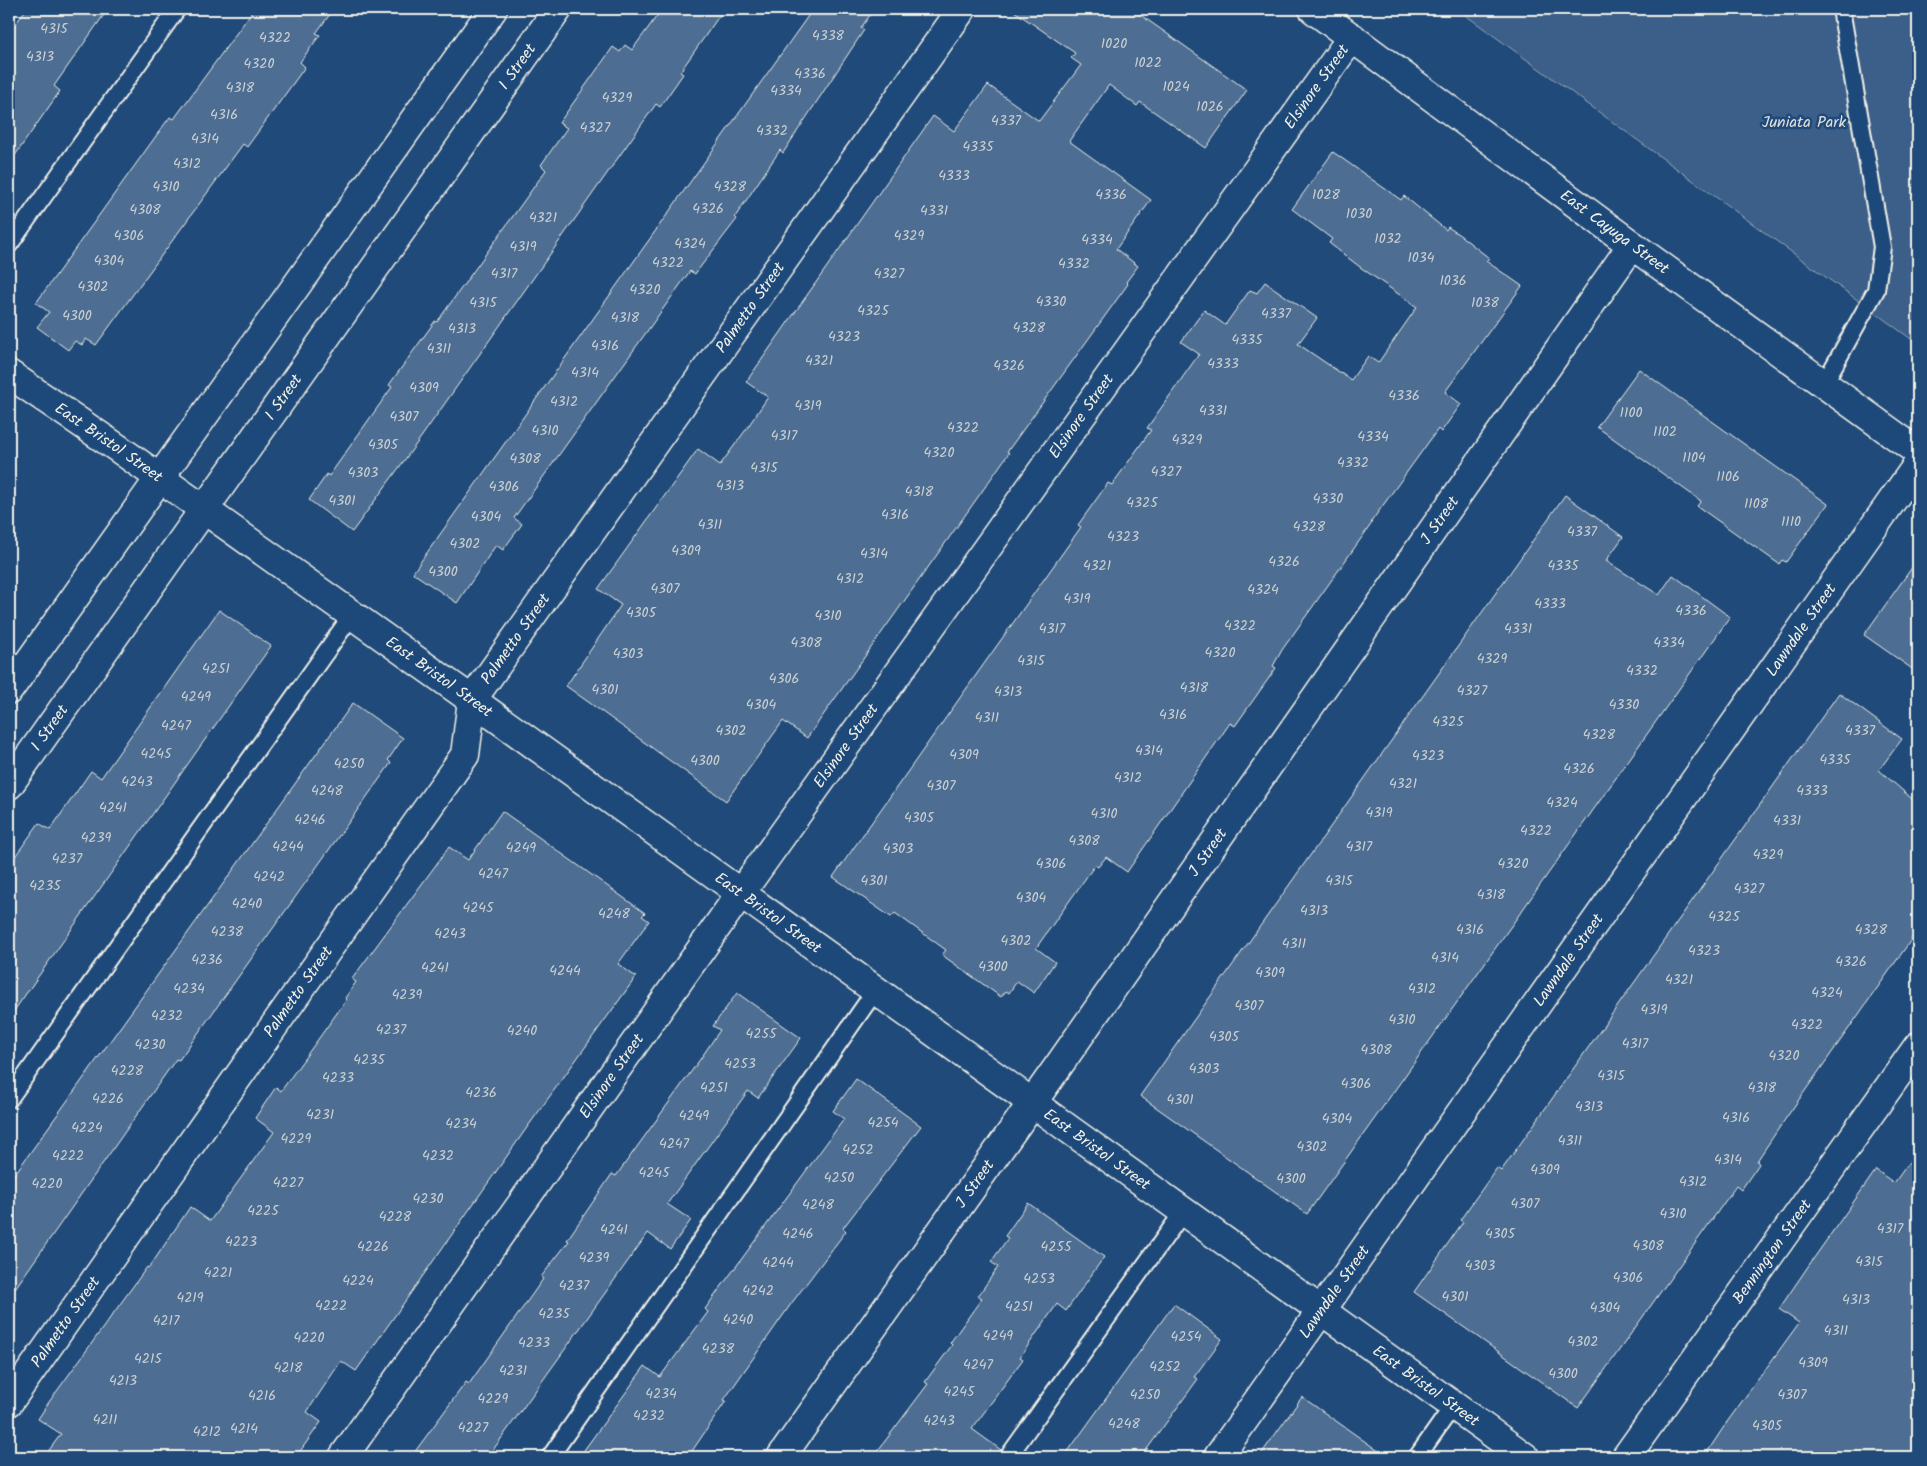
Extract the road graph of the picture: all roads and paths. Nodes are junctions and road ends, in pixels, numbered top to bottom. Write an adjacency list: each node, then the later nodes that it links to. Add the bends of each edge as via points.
1 (177, 9): 8 (lane)
2 (493, 9): 14 (street)
3 (558, 9): 15 (street, I Street)
4 (962, 9): 18 (street, Palmetto Street)
5 (1313, 9): 7 (street, East Cayuga Street)
6 (1841, 9): 11 (lane, via 1882,247 1876,290)
7 (1352, 37): 9 (street, East Cayuga Street); 20 (street, Elsinore Street)
8 (9, 245)
9 (1632, 245): 11 (street, East Cayuga Street); 24 (street, J Street)
10 (9, 374): 14 (street, East Bristol Street)
11 (1824, 384): 12 (street, East Cayuga Street)
12 (1918, 452)
13 (1918, 464): 26 (street, Lawndale Street)
14 (160, 478): 15 (street, East Bristol Street); 17 (street)
15 (204, 508): 16 (street, East Bristol Street); 19 (street, I Street)
16 (352, 615): 18 (street, East Bristol Street); 23 (lane)
17 (9, 690)
18 (472, 700): 20 (street, East Bristol Street); 27 (street, Palmetto Street, via 465,755)
19 (9, 785)
20 (740, 894): 21 (street, East Bristol Street); 29 (street, Elsinore Street)
21 (874, 991): 24 (street, East Bristol Street); 30 (lane)
22 (1918, 1046): 36 (street, Bennington Street)
23 (9, 1099)
24 (1032, 1104): 25 (street, East Bristol Street); 31 (street, J Street)
25 (1183, 1212): 26 (street, East Bristol Street); 32 (lane)
26 (1321, 1311): 28 (street, East Bristol Street); 33 (street, Lawndale Street)
27 (9, 1402)
28 (1453, 1406): 34 (lane); 35 (street, East Bristol Street)
29 (343, 1457)
30 (550, 1457)
31 (781, 1457)
32 (1008, 1457)
33 (1218, 1457)
34 (1417, 1457)
35 (1525, 1457)
36 (1626, 1457)

